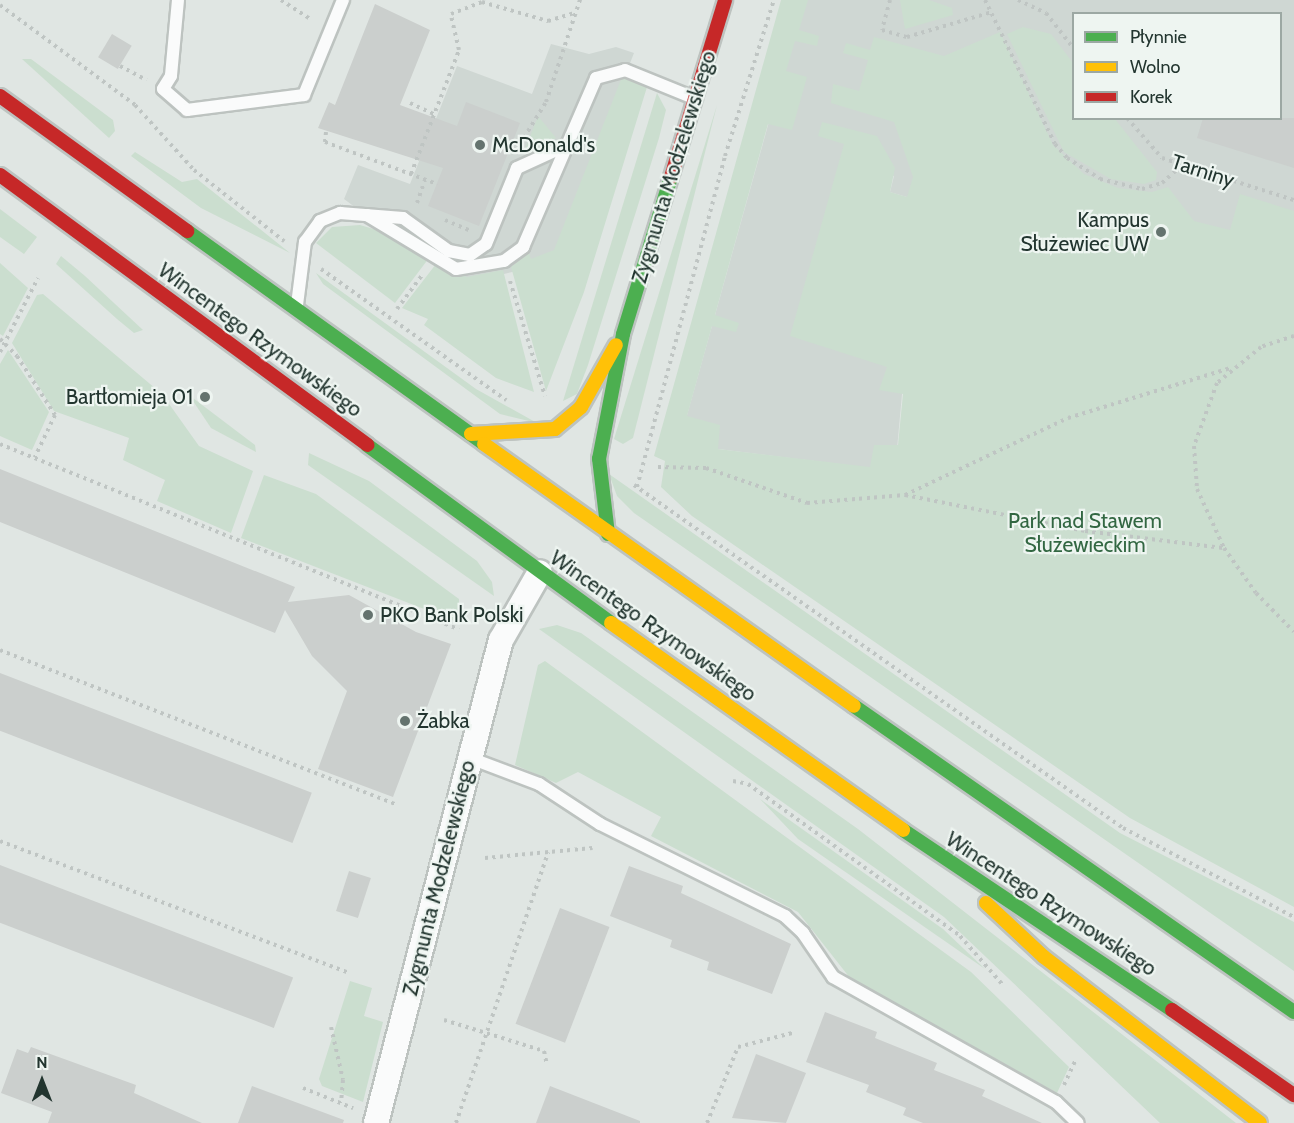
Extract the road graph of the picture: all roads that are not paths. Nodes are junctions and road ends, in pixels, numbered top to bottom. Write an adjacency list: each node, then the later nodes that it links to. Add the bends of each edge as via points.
1 (178, 0): 2 (lane, via 171,76 163,89 187,110 304,95)
2 (343, 0)
3 (725, 0): 5 (main road, Zygmunta Modzelewskiego)
4 (0, 96): 9 (main road, Wincentego Rzymowskiego, via 192,237)
5 (695, 98): 6 (lane, via 625,70 608,71 588,86); 10 (main road, Zygmunta Modzelewskiego)
6 (563, 147): 8 (lane, via 517,168 486,244 470,255 449,251 409,221); 8 (lane, via 523,247 504,261 456,269)
7 (0, 175): 13 (main road, Wincentego Rzymowskiego)
8 (368, 215): 9 (lane, via 340,213 314,227 305,242)
9 (297, 305): 11 (main road, Wincentego Rzymowskiego)
10 (623, 334): 11 (main road, Zygmunta Modzelewskiego, via 581,407 563,424 536,434); 12 (main road, Zygmunta Modzelewskiego, via 599,459)
11 (471, 434): 12 (main road, Wincentego Rzymowskiego)
12 (608, 534): 16 (main road, Wincentego Rzymowskiego)
13 (540, 572): 14 (street, Zygmunta Modzelewskiego, via 501,640); 15 (main road, Wincentego Rzymowskiego)
14 (470, 758): 18 (street, Zygmunta Modzelewskiego); 19 (lane, via 539,784 600,824 785,916 803,933 832,977 1064,1107)
15 (928, 848): 17 (main road, Wincentego Rzymowskiego, via 1089,951); 20 (main road, via 1044,957)
16 (1294, 1012)
17 (1294, 1095)
18 (376, 1123)
19 (1078, 1123)
20 (1260, 1123)

